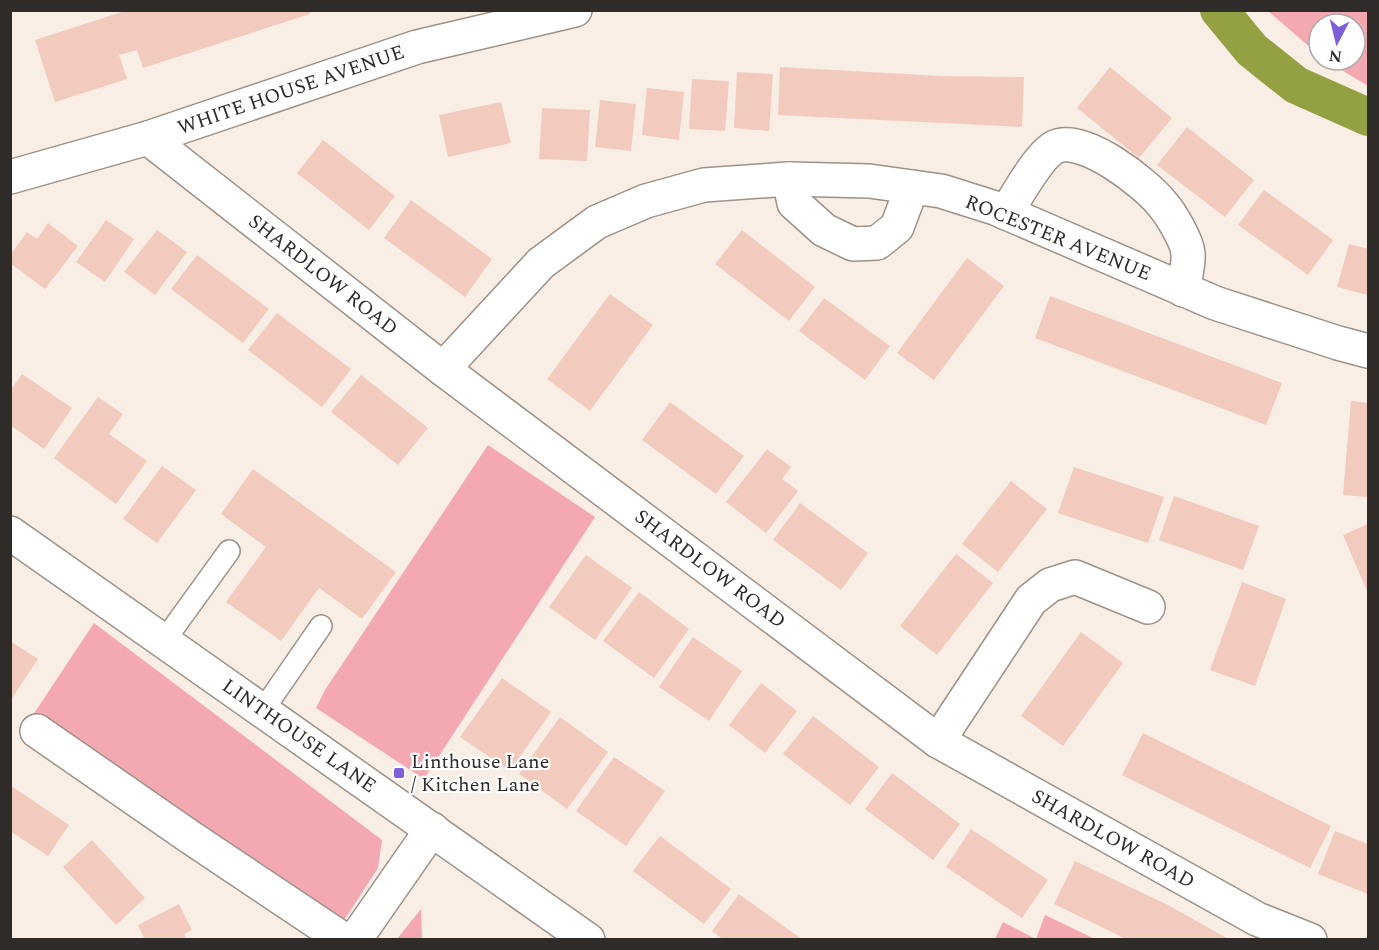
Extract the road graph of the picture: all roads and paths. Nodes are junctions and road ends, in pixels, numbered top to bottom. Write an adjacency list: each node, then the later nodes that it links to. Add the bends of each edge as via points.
1 (574, 10): 2 (street, WHITE HOUSE AVENUE, via 417,47)
2 (148, 138): 3 (street, WHITE HOUSE AVENUE); 9 (street, SHARDLOW ROAD)
3 (10, 177)
4 (789, 179): 5 (street, ROCESTER AVENUE, via 869,181); 5 (street, via 794,203 824,230 853,244 877,243 897,227); 9 (street, ROCESTER AVENUE, via 704,185 646,201 597,222 541,263)
5 (912, 187): 6 (street, ROCESTER AVENUE, via 940,191)
6 (1006, 213): 7 (street, ROCESTER AVENUE); 7 (street, via 1034,167 1054,147 1074,144 1120,168 1162,204 1188,252)
7 (1183, 290): 8 (street, ROCESTER AVENUE)
8 (1368, 351)
9 (443, 369): 17 (street, SHARDLOW ROAD)
10 (10, 533): 14 (street, LINTHOUSE LANE)
11 (229, 551): 14 (lane)
12 (1148, 607): 17 (street, via 1076,577 1050,585 1031,600)
13 (321, 626): 15 (lane)
14 (164, 641): 15 (street, LINTHOUSE LANE)
15 (263, 710): 18 (street, LINTHOUSE LANE)
16 (38, 731): 19 (street)
17 (938, 741): 22 (street, SHARDLOW ROAD, via 1257,919)
18 (432, 829): 20 (street); 21 (street, LINTHOUSE LANE)
19 (344, 939)
20 (359, 939)
21 (588, 939)
22 (1310, 939)

